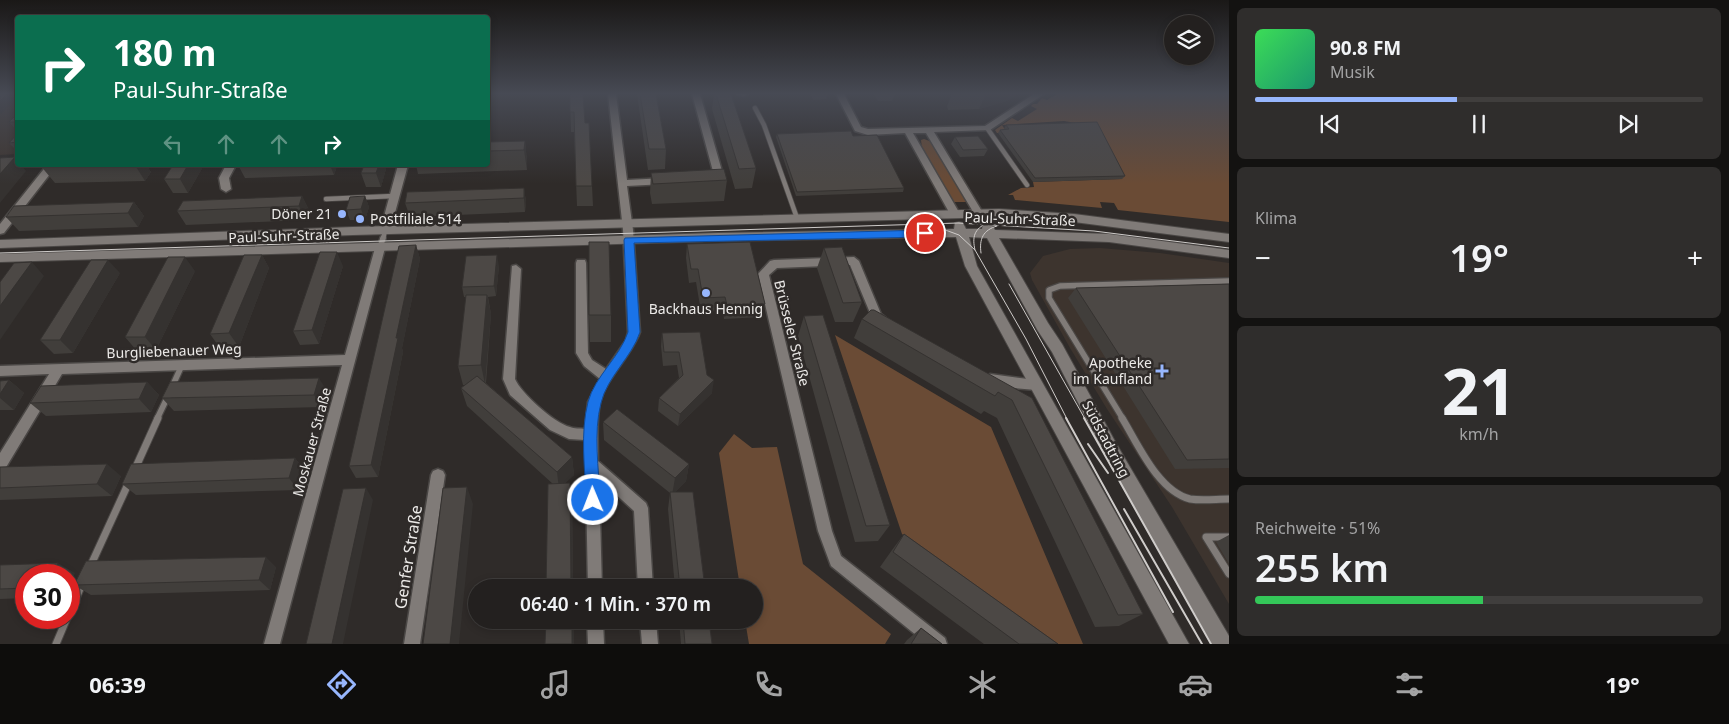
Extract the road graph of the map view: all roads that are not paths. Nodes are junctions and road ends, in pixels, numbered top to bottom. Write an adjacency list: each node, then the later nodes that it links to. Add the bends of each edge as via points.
1 (615, 124): 14 (street)
2 (704, 124): 12 (street, via 719,178)
3 (763, 124): 21 (lane)
4 (855, 124): 8 (street, via 862,132)
5 (993, 124): 6 (street)
6 (987, 128): 7 (street); 15 (lane)
7 (929, 130): 8 (street); 19 (street)
8 (908, 131): 20 (street)
9 (50, 167): 23 (street)
10 (230, 167): 16 (street, via 224,178)
11 (402, 167): 17 (street)
12 (700, 179)
13 (670, 180): 14 (street)
14 (622, 183): 22 (street)
15 (1027, 185)
16 (226, 189)
17 (394, 196): 18 (lane); 24 (street)
18 (326, 199)
19 (978, 213): 20 (street, Paul-Suhr-Straße); 26 (street, Südstadtring); 27 (street, Paul-Suhr-Straße, via 1065,217)
20 (954, 214): 21 (street, Paul-Suhr-Straße); 25 (street)
21 (797, 218): 22 (street, Paul-Suhr-Straße)
22 (628, 224): 24 (street, Paul-Suhr-Straße); 28 (street)
23 (0, 231)
24 (384, 231): 29 (street, Paul-Suhr-Straße); 30 (lane)
25 (961, 233): 26 (street, Paul-Suhr-Straße); 28 (street, Paul-Suhr-Straße); 43 (street, via 971,266)
26 (990, 233): 31 (street, Paul-Suhr-Straße, via 1109,238); 64 (street, Südstadtring, via 1057,348 1110,450)
27 (1229, 238)
28 (629, 240): 30 (street, Paul-Suhr-Straße); 42 (street, via 634,332)
29 (0, 244)
30 (380, 248): 32 (street, Paul-Suhr-Straße); 37 (street, Moskauer Straße)
31 (1229, 254)
32 (0, 258)
33 (581, 263): 42 (street, via 582,353 588,363)
34 (516, 269): 44 (street, via 509,379 514,390 554,426 569,433)
35 (1229, 281): 48 (lane, via 1060,286 1049,290 1049,298 1158,477 1174,493 1193,500)
36 (895, 327): 62 (street, Brüsseler Straße, via 878,317 854,261 774,264 763,274 825,531 836,561)
37 (349, 360): 38 (street, Burgliebenauer Weg); 58 (street, Moskauer Straße)
38 (182, 365): 39 (street, Burgliebenauer Weg); 53 (lane)
39 (58, 370): 40 (street, Burgliebenauer Weg); 46 (street)
40 (0, 371)
41 (980, 374): 43 (street, via 1004,382)
42 (607, 377): 44 (street, via 594,402)
43 (1036, 385): 63 (street)
44 (591, 435): 45 (street)
45 (592, 464): 51 (street); 52 (street, via 641,508)
46 (0, 465)
47 (438, 475): 59 (street, Genfer Straße)
48 (1229, 499)
49 (1229, 537): 50 (lane, via 1206,537)
50 (1229, 574)
51 (595, 579)
52 (645, 579)
53 (80, 590)
54 (62, 629): 57 (lane)
55 (595, 629): 60 (street)
56 (649, 629): 61 (street)
57 (56, 644)
58 (272, 644)
59 (412, 644)
60 (596, 644)
61 (650, 644)
62 (940, 644)
63 (1179, 644)
64 (1223, 644)

